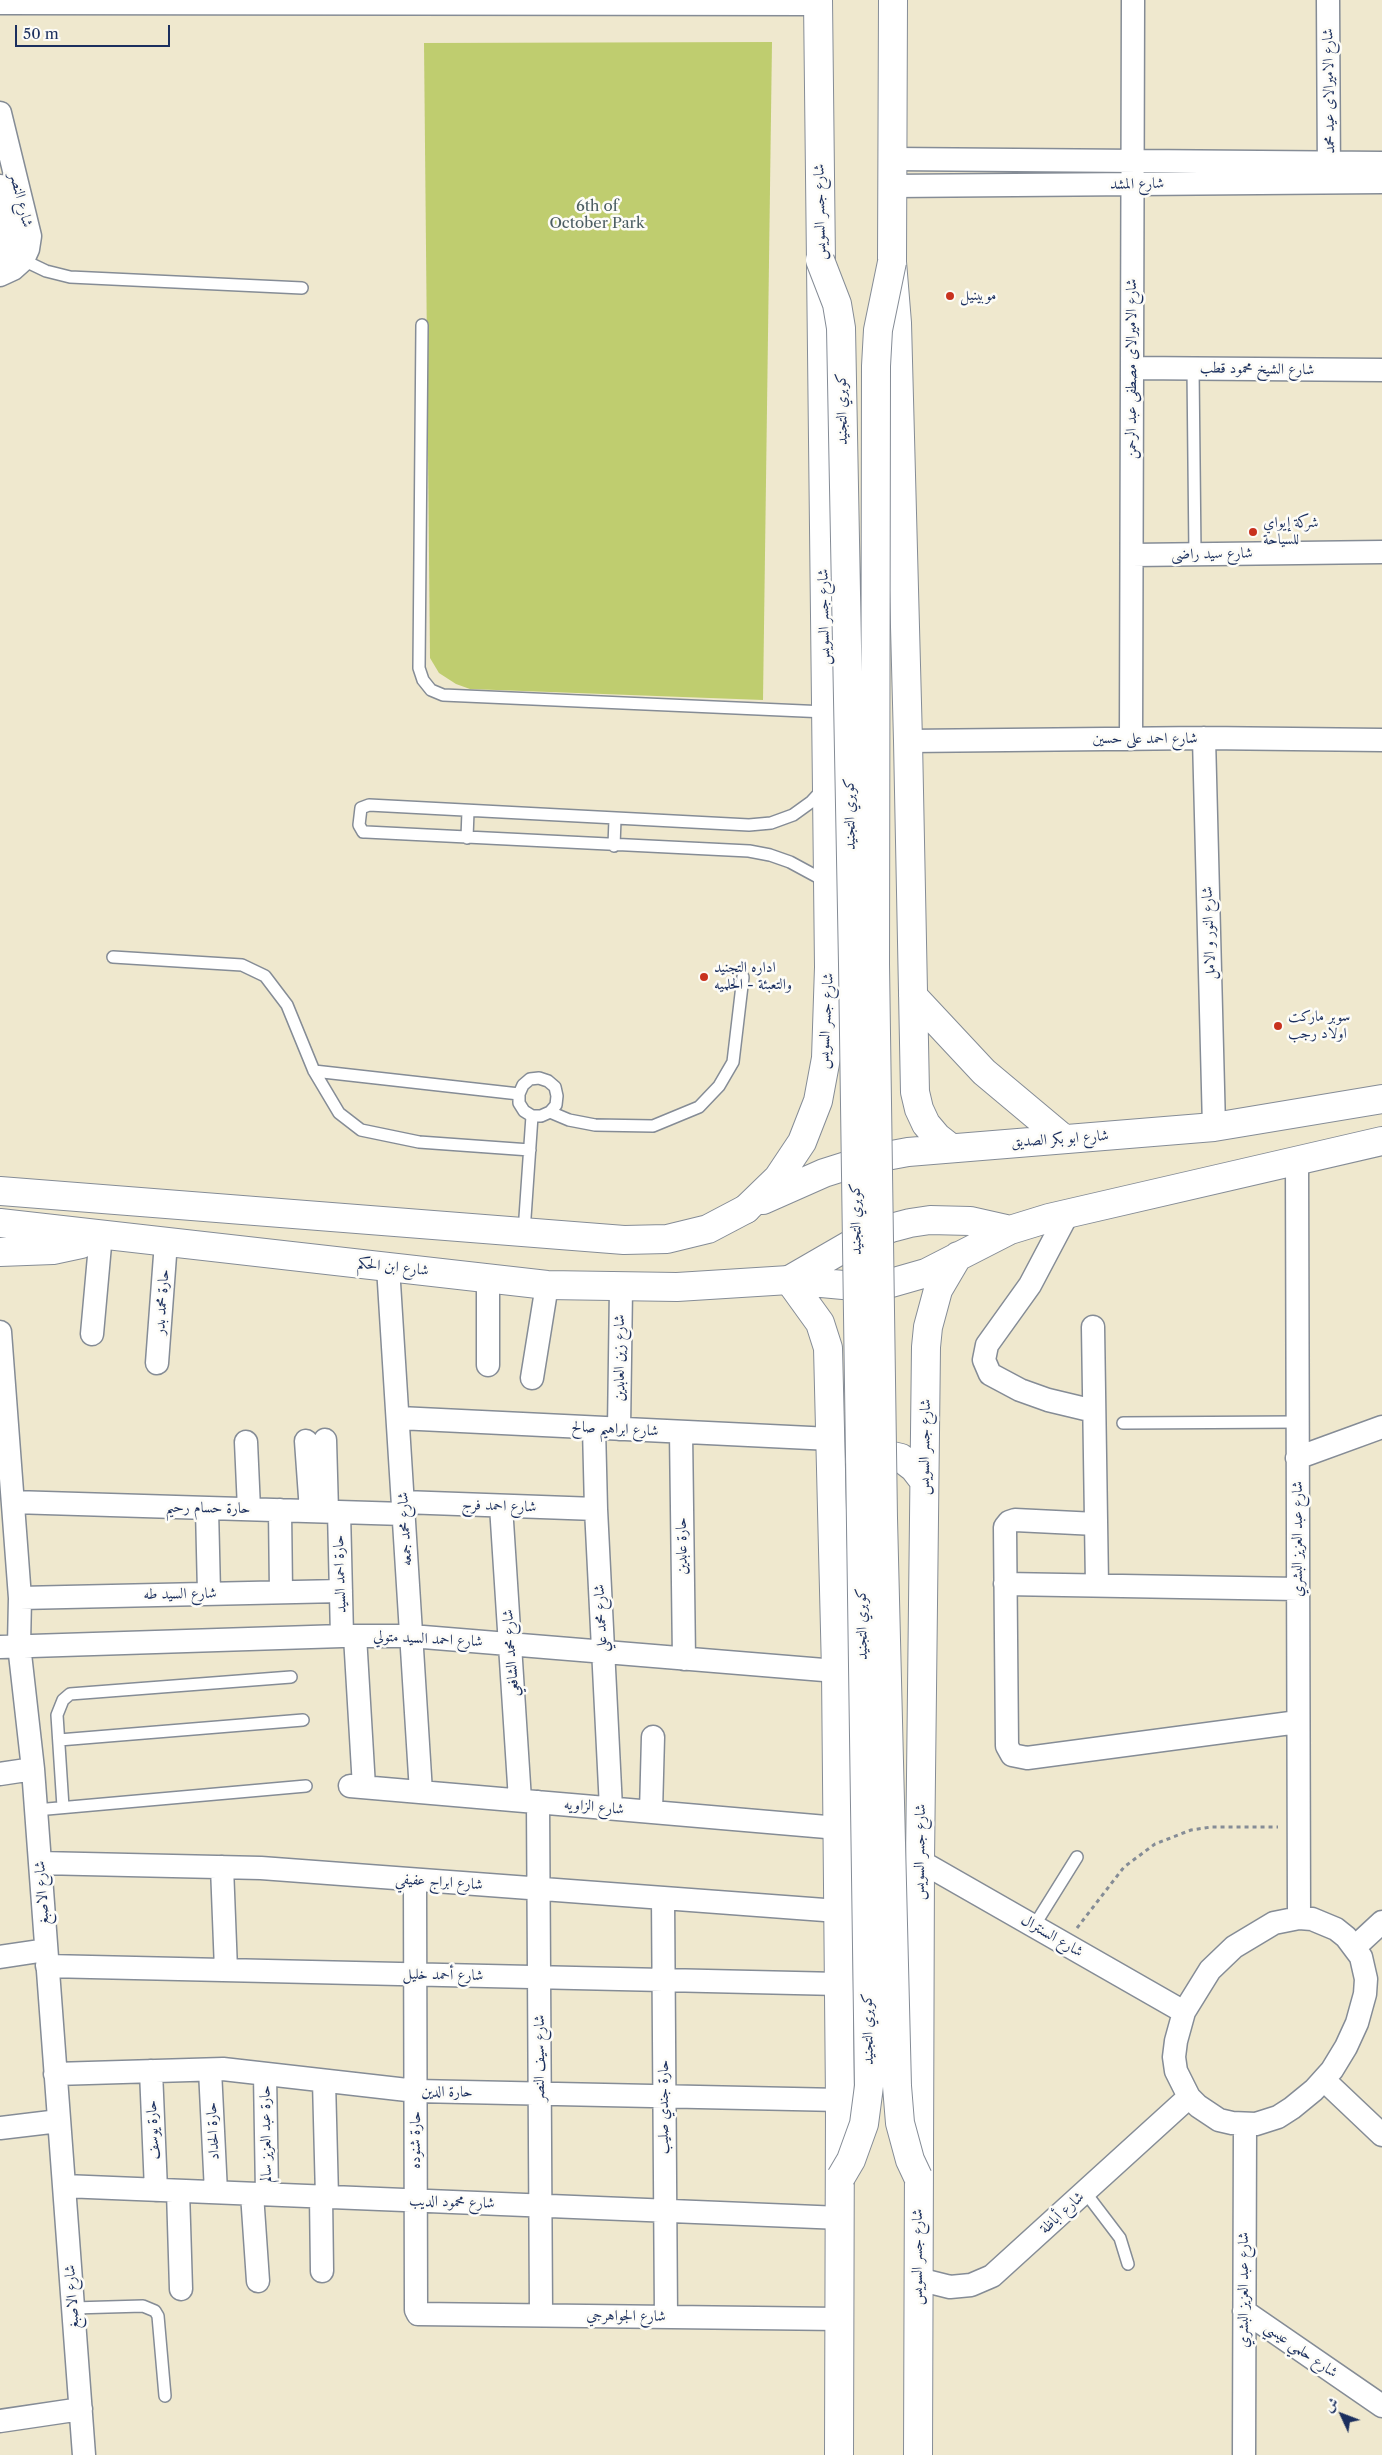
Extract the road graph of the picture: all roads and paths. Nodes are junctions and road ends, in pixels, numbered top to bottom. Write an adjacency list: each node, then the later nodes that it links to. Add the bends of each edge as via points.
1 (894, 0): 8 (main road)
2 (1133, 0): 9 (street, شارع الاميرالاى مصطفى عبد الرحمن)
3 (1328, 0): 11 (street, شارع الاميرالاى عيد محمد)
4 (110, 2): 5 (street); 6 (street)
5 (818, 2): 17 (main road, شارع جسر السويس)
6 (0, 3)
7 (0, 112): 16 (street, شارع النصر, via 30,236 28,248)
8 (893, 159): 9 (street, شارع المشد); 15 (main road)
9 (1133, 161): 11 (street, شارع المشد); 13 (street, شارع الاميرالاى مصطفى عبد الرحمن)
10 (1382, 163): 11 (street, شارع المشد)
11 (1329, 173): 12 (street, شارع المشد); 13 (street, شارع المشد)
12 (1382, 182)
13 (1133, 184): 15 (street, شارع المشد); 22 (street, شارع الاميرالاى مصطفى عبد الرحمن)
14 (0, 186): 16 (street, شارع النصر, via 11,224)
15 (892, 186): 18 (main road)
16 (10, 253): 19 (street, via 13,270); 20 (lane, via 46,271 70,277)
17 (820, 260): 28 (main road, شارع جسر السويس); 167 (main road, كوبري التجنيد, bridge, via 835,296 841,328 869,2086 864,2124)
18 (892, 262): 32 (main road); 168 (main road, كوبري التجنيد, bridge, via 880,322 876,366 876,1014 883,1518 897,2086 902,2132)
19 (0, 275)
20 (302, 288)
21 (422, 325): 28 (lane, via 419,668 423,680 432,690 443,695)
22 (1132, 368): 23 (street, شارع الشيخ محمود قطب); 27 (street, شارع الاميرالاى مصطفى عبد الرحمن)
23 (1193, 368): 24 (street, شارع الشيخ محمود قطب); 26 (lane)
24 (1382, 370)
25 (1382, 552): 26 (street, شارع سيد راضى)
26 (1195, 555): 27 (street, شارع سيد راضى)
27 (1132, 556): 29 (street, شارع الاميرالاى مصطفى عبد الرحمن)
28 (826, 712): 33 (main road, شارع جسر السويس)
29 (1131, 738): 30 (street, شارع احمد على حسين); 32 (street, شارع احمد على حسين)
30 (1204, 738): 31 (street, شارع احمد على حسين); 49 (street, شارع النور و الامل)
31 (1382, 740)
32 (908, 741): 40 (main road)
33 (826, 786): 35 (lane, via 792,815 771,822 749,825); 38 (main road, شارع جسر السويس)
34 (468, 811): 35 (lane); 36 (lane); 36 (lane, via 368,805 361,808 359,825 366,832)
35 (615, 819): 37 (lane)
36 (467, 838): 37 (lane)
37 (614, 846): 38 (lane, via 770,854)
38 (827, 882): 41 (main road, شارع جسر السويس)
39 (113, 957): 44 (lane, via 242,965 265,976 287,1004)
40 (912, 964): 41 (main road, via 901,975 871,985 848,981); 43 (main road)
41 (829, 967): 56 (main road, شارع جسر السويس, via 826,1058 818,1101 797,1149 778,1178)
42 (743, 977): 47 (lane, via 733,1062 719,1086 699,1108 654,1126 595,1125)
43 (913, 996): 50 (main road, via 984,1072); 52 (main road, via 915,1092 919,1109 926,1124)
44 (314, 1072): 45 (lane); 53 (lane, via 339,1113 361,1130 418,1142)
45 (519, 1094): 47 (lane, via 530,1079 548,1080 555,1087 557,1096 556,1105); 48 (lane, via 519,1103)
46 (1382, 1099): 49 (main road, شارع ابو بكر الصديق)
47 (550, 1112): 48 (lane)
48 (532, 1116): 53 (lane)
49 (1214, 1128): 50 (main road, شارع ابو بكر الصديق)
50 (1064, 1139): 52 (main road, شارع ابو بكر الصديق)
51 (1382, 1141): 54 (main road)
52 (951, 1148): 56 (main road, شارع ابو بكر الصديق, via 865,1160 808,1179)
53 (530, 1150): 60 (lane)
54 (1297, 1160): 57 (main road); 78 (street, شارع عبد العزيز البشري)
55 (6, 1187): 60 (main road)
56 (746, 1209): 60 (main road, via 708,1228 667,1239 624,1240)
57 (1068, 1213): 59 (main road); 76 (street, via 1034,1279 987,1345 984,1360 990,1374 1020,1390)
58 (0, 1223): 61 (main road, شارع ابن الحكم)
59 (1010, 1230): 64 (main road); 67 (main road, via 950,1220 904,1225 853,1243)
60 (524, 1232)
61 (101, 1234): 62 (main road, شارع ابن الحكم); 63 (main road, via 81,1244 53,1250); 72 (street)
62 (166, 1242): 65 (main road, شارع ابن الحكم); 73 (street, حارة محمد بدر)
63 (0, 1252)
64 (958, 1256): 67 (main road, via 926,1273 872,1286); 89 (main road, شارع جسر السويس, via 938,1290 928,1327)
65 (388, 1267): 66 (main road, شارع ابن الحكم); 77 (street, شارع محمد جمعه)
66 (488, 1278): 68 (main road, شارع ابن الحكم); 74 (street)
67 (789, 1280): 69 (main road, شارع ابن الحكم); 84 (main road, via 820,1323 828,1348)
68 (547, 1285): 69 (main road, شارع ابن الحكم); 75 (street)
69 (620, 1288): 82 (street, شارع زين العابدين)
70 (1093, 1327): 76 (street)
71 (0, 1332): 87 (street, شارع الاصبغ)
72 (92, 1334)
73 (157, 1363)
74 (488, 1366)
75 (532, 1378)
76 (1094, 1411): 99 (street)
77 (399, 1418): 80 (street, شارع ابراهيم صالح); 94 (street, شارع محمد جمعه)
78 (1297, 1422): 79 (lane); 88 (street, شارع عبد العزيز البشري)
79 (1123, 1423)
80 (594, 1428): 82 (street, شارع ابراهيم صالح); 96 (street, شارع محمد علي)
81 (1382, 1428): 88 (street)
82 (620, 1429): 83 (street, شارع ابراهيم صالح)
83 (681, 1432): 84 (street, شارع ابراهيم صالح); 112 (street, حارة عابدين)
84 (831, 1439): 90 (main road)
85 (315, 1441): 98 (street, حارة احمد السيد)
86 (246, 1442): 95 (street)
87 (4, 1445): 91 (street, شارع الاصبغ)
88 (1298, 1458): 102 (street, شارع عبد العزيز البشري)
89 (924, 1481): 90 (main road, via 900,1458 868,1455 840,1473); 132 (main road, شارع جسر السويس)
90 (832, 1488): 113 (main road)
91 (13, 1502): 93 (street, حارة حسام رحيم); 106 (street, شارع الاصبغ)
92 (502, 1506): 94 (street, شارع احمد فرج); 96 (street, شارع احمد فرج); 109 (street, شارع محمد الشافعي)
93 (207, 1508): 95 (street, حارة حسام رحيم); 105 (street)
94 (403, 1508): 98 (street, حارة حسام رحيم); 108 (street, شارع محمد جمعه)
95 (249, 1509): 97 (street, حارة حسام رحيم)
96 (596, 1509): 111 (street, شارع محمد علي)
97 (280, 1510): 98 (street, حارة حسام رحيم); 104 (street)
98 (326, 1511): 103 (street, حارة احمد السيد)
99 (1096, 1524): 100 (street, via 1009,1522 1004,1530); 101 (street)
100 (1005, 1584): 101 (street); 116 (street, via 1007,1746 1016,1758)
101 (1097, 1585): 102 (street)
102 (1298, 1589): 116 (street, شارع عبد العزيز البشري)
103 (341, 1591): 104 (street, شارع السيد طه); 107 (street, حارة احمد السيد)
104 (281, 1592): 105 (street, شارع السيد طه)
105 (209, 1593): 106 (street, شارع السيد طه)
106 (20, 1598): 110 (street, شارع الاصبغ)
107 (348, 1636): 108 (street, شارع احمد السيد متولي); 110 (street, شارع احمد السيد متولي); 122 (street, حارة احمد السيد)
108 (411, 1636): 109 (street, شارع احمد السيد متولي); 123 (street, شارع محمد جمعه)
109 (510, 1644): 111 (street, شارع احمد السيد متولي); 124 (street, شارع محمد الشافعي)
110 (10, 1646): 119 (street, شارع الاصبغ)
111 (603, 1652): 112 (street, شارع احمد السيد متولي); 126 (street, شارع محمد علي)
112 (684, 1659): 113 (street, شارع احمد السيد متولي)
113 (836, 1671): 130 (main road)
114 (291, 1677): 118 (lane, via 70,1694 59,1707 57,1715)
115 (303, 1720): 118 (lane)
116 (1298, 1722): 129 (street, شارع عبد العزيز البشري)
117 (653, 1737): 128 (street)
118 (59, 1740): 125 (lane)
119 (33, 1769): 120 (street); 127 (street, شارع الاصبغ)
120 (0, 1774)
121 (306, 1786): 125 (lane)
122 (357, 1786): 123 (street, شارع الزاويه)
123 (421, 1792): 124 (street, شارع الزاويه)
124 (529, 1801): 126 (street, شارع الزاويه); 136 (street, شارع سيف النصر)
125 (63, 1808): 127 (lane)
126 (611, 1808): 128 (street, شارع الزاويه)
127 (36, 1810): 133 (street, شارع الاصبغ)
128 (650, 1812): 130 (street, شارع الزاويه)
129 (1298, 1827): 139 (street, شارع عبد العزيز البشري); 142 (path, via 1211,1827 1192,1830 1155,1844 1124,1867)
130 (838, 1828): 138 (main road)
131 (1077, 1857): 141 (lane)
132 (920, 1861): 141 (street, شارع السنترال); 168 (main road, شارع جسر السويس)
133 (40, 1863): 134 (street, شارع ابراج عفيفي); 145 (street, شارع الاصبغ)
134 (222, 1867): 135 (street, شارع ابراج عفيفي); 146 (street)
135 (415, 1881): 136 (street, شارع ابراج عفيفي); 147 (street, حارة شنوده)
136 (539, 1890): 137 (street, شارع ابراج عفيفي); 148 (street, شارع سيف النصر)
137 (663, 1898): 138 (street, شارع ابراج عفيفي); 149 (street, حارة جندي صليب)
138 (838, 1911): 150 (main road)
139 (1299, 1918): 143 (street, via 1318,1921 1336,1929); 151 (street, via 1274,1923 1234,1947 1210,1970)
140 (1382, 1922): 143 (street)
141 (1034, 1926): 142 (street, شارع السنترال)
142 (1065, 1944): 151 (street, شارع السنترال)
143 (1355, 1947): 156 (street, via 1365,1968 1362,2009 1346,2048)
144 (0, 1957): 145 (street, شارع أحمد خليل)
145 (47, 1958): 146 (street, شارع أحمد خليل); 154 (street, شارع الاصبغ)
146 (226, 1970): 147 (street, شارع أحمد خليل)
147 (416, 1974): 148 (street, شارع أحمد خليل); 158 (street, حارة شنوده)
148 (539, 1977): 149 (street, شارع أحمد خليل); 159 (street, شارع سيف النصر)
149 (663, 1980): 150 (street, شارع أحمد خليل); 160 (street, حارة جندي صليب)
150 (839, 1984): 162 (main road)
151 (1184, 2012): 161 (street, via 1174,2057 1181,2085)
152 (210, 2070): 153 (street, حارة الدين); 155 (street, حارة الدين); 171 (street, حارة الحداد)
153 (151, 2071): 154 (street, حارة الدين); 170 (street, حارة يوسف)
154 (55, 2074): 163 (street, شارع الاصبغ)
155 (264, 2074): 157 (street, حارة الدين); 173 (street, حارة عبد العزيز سالم)
156 (1324, 2080): 164 (street, via 1278,2117); 166 (street)
157 (324, 2081): 158 (street, حارة الدين); 174 (street)
158 (416, 2091): 159 (street, حارة الدين); 175 (street, حارة شنوده)
159 (540, 2094): 160 (street, حارة الدين); 176 (street, شارع سيف النصر)
160 (664, 2096): 162 (street, حارة الدين); 177 (street, حارة جندي صليب)
161 (1189, 2097): 164 (street, via 1214,2117); 172 (street, شارع أباظة)
162 (840, 2100): 167 (main road)
163 (59, 2121): 165 (street); 169 (street, شارع الاصبغ)
164 (1245, 2125): 186 (street, شارع عبد العزيز البشري)
165 (0, 2128)
166 (1382, 2135)
167 (841, 2177): 178 (main road)
168 (918, 2177): 181 (main road, شارع جسر السويس)
169 (64, 2186): 170 (street, شارع محمود الديب); 184 (street, شارع الاصبغ)
170 (167, 2190): 171 (street, شارع محمود الديب); 183 (street, حارة يوسف)
171 (216, 2192): 173 (street, شارع محمود الديب)
172 (1085, 2192): 179 (lane, via 1120,2238); 181 (street, شارع أباظة, via 992,2276 961,2287 939,2286)
173 (260, 2194): 174 (street, شارع محمود الديب); 182 (street, حارة عبد العزيز سالم)
174 (324, 2197): 175 (street, شارع محمود الديب); 180 (street)
175 (415, 2200): 176 (street, شارع محمود الديب); 185 (street, حارة شنوده)
176 (540, 2205): 177 (street, شارع محمود الديب); 187 (street, شارع سيف النصر)
177 (665, 2210): 178 (street, شارع محمود الديب); 188 (street, حارة جندي صليب)
178 (841, 2218): 189 (main road)
179 (1128, 2264)
180 (322, 2271)
181 (918, 2279): 196 (main road, شارع جسر السويس)
182 (258, 2281)
183 (181, 2289)
184 (73, 2308): 190 (lane, via 143,2306 155,2311); 192 (street, شارع الاصبغ)
185 (416, 2310): 187 (street, شارع الجواهرجي, via 423,2315)
186 (1244, 2311): 191 (street, شارع حلمي عيسي); 197 (street, شارع عبد العزيز البشري)
187 (541, 2314): 188 (street, شارع الجواهرجي)
188 (666, 2316): 189 (street, شارع الجواهرجي)
189 (840, 2319): 195 (main road)
190 (166, 2396)
191 (1382, 2406)
192 (80, 2409): 193 (street); 194 (street, شارع الاصبغ)
193 (0, 2421)
194 (84, 2455)
195 (839, 2455)
196 (918, 2455)
197 (1244, 2455)

